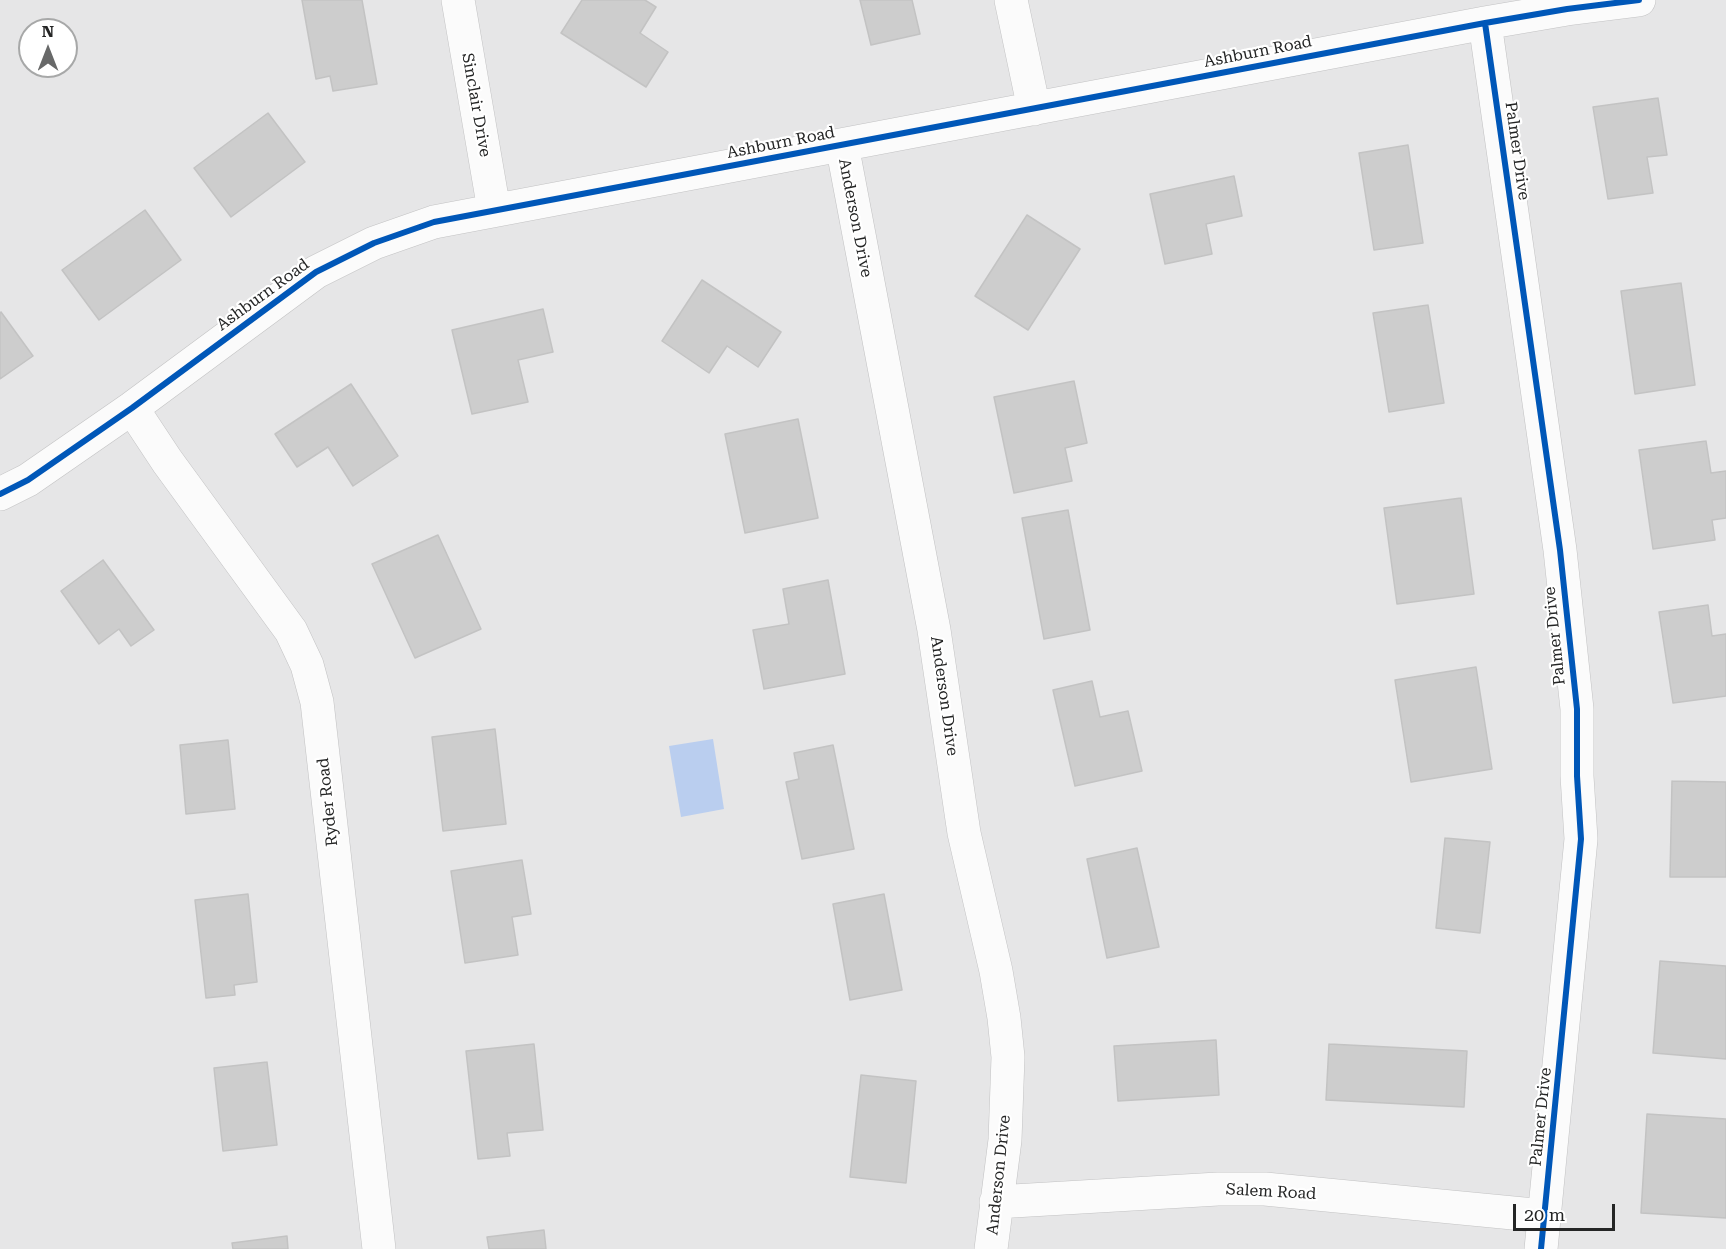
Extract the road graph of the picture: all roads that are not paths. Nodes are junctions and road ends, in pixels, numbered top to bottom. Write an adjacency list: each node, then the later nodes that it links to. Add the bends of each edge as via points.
1 (458, 0): 7 (street, Sinclair Drive)
2 (1011, 0): 5 (street)
3 (1639, 0): 4 (street, Ashburn Road)
4 (1485, 23): 5 (street, Ashburn Road); 11 (street, Palmer Drive, via 1560,550 1577,709 1581,839)
5 (1034, 109): 6 (street, Ashburn Road)
6 (842, 146): 7 (street, Ashburn Road); 10 (street, Anderson Drive, via 934,630 964,833 1004,1018 1008,1057 1005,1140)
7 (494, 210): 8 (street, Ashburn Road, via 434,222 374,243 316,272)
8 (132, 408): 9 (street, Ashburn Road, via 28,480); 12 (street, Ryder Road, via 291,631 307,665 317,702)
9 (0, 494)
10 (996, 1202): 11 (street, Salem Road, via 1265,1189); 13 (street, Anderson Drive)
11 (1545, 1216): 14 (street, Palmer Drive)
12 (379, 1249)
13 (991, 1249)
14 (1541, 1249)

